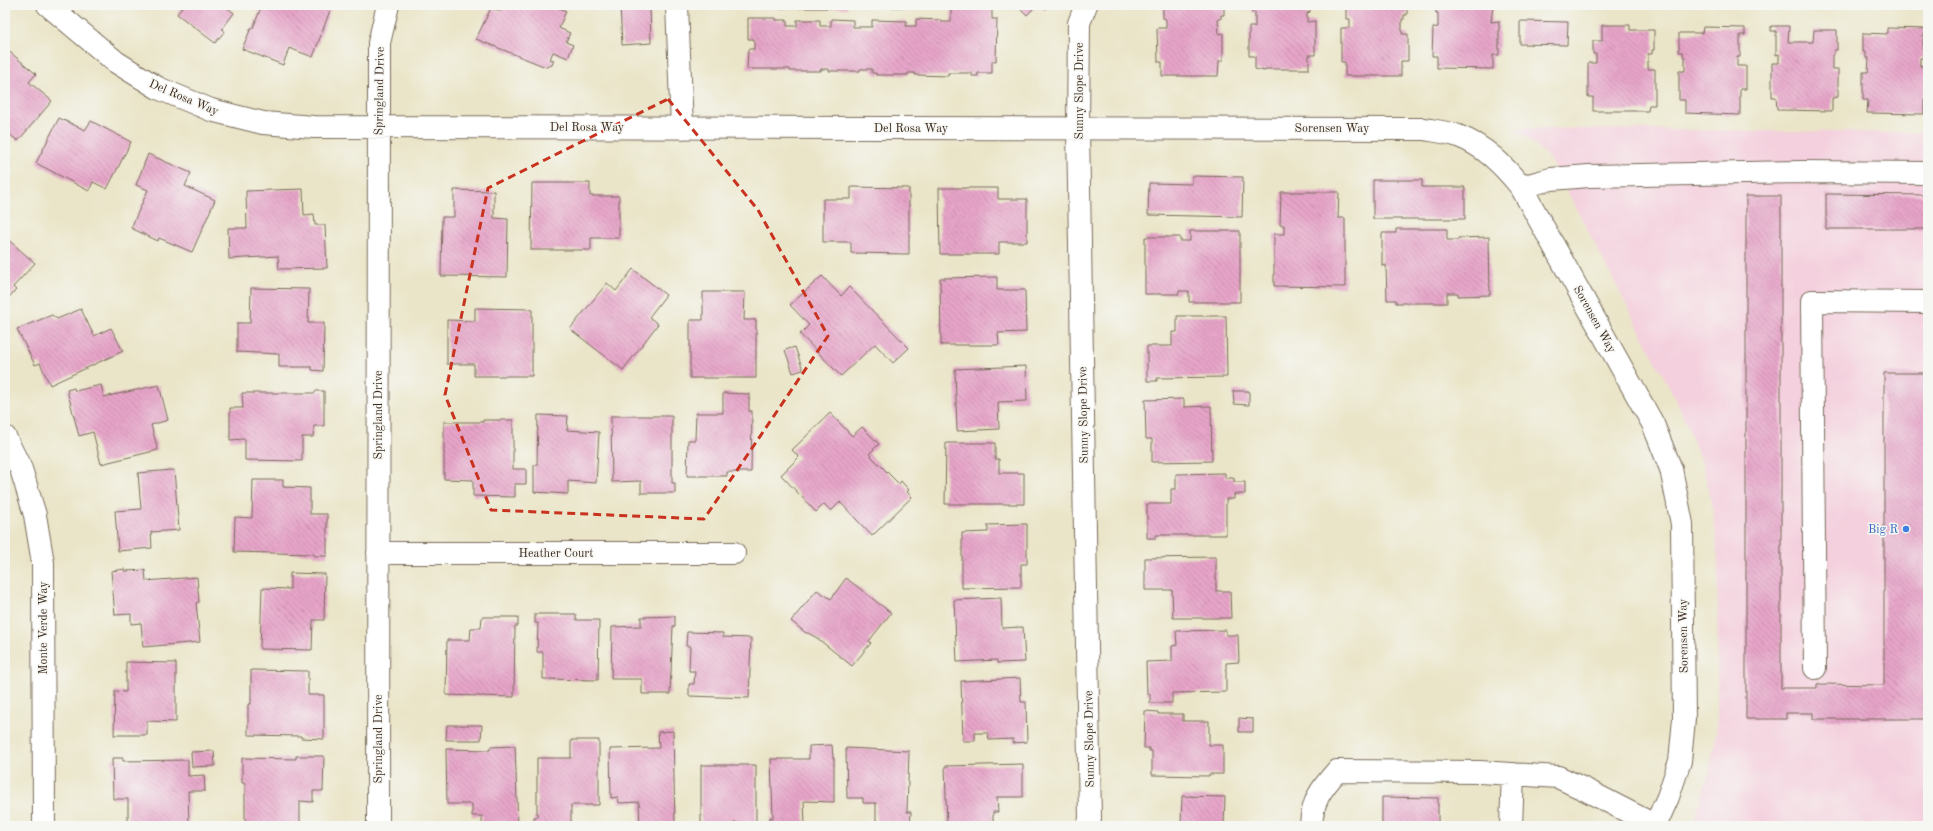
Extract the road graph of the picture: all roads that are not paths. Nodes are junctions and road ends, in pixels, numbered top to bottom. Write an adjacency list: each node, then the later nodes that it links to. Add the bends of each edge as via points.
1 (48, 5): 5 (street, Del Rosa Way, via 116,62 158,88 211,110 263,123 314,127)
2 (388, 5): 5 (street, Springland Drive, via 379,43)
3 (677, 5): 6 (street)
4 (1086, 5): 7 (street, Sunny Slope Drive, via 1079,23)
5 (378, 127): 6 (street, Del Rosa Way); 13 (street, Springland Drive)
6 (682, 128): 7 (street, Del Rosa Way)
7 (1078, 128): 8 (street, Del Rosa Way); 19 (street, Sunny Slope Drive, via 1090,811)
8 (1161, 128): 10 (street, Sorensen Way, via 1424,129 1458,136 1482,148 1504,166)
9 (1928, 173): 10 (street, via 1800,172 1589,176 1551,179)
10 (1521, 187): 22 (street, Sorensen Way, via 1653,424 1671,470 1682,524 1684,719 1680,761 1668,798)
11 (1928, 302): 15 (street, via 1812,301)
12 (5, 437): 17 (street, Monte Verde Way, via 21,470 35,515 43,563)
13 (378, 553): 14 (street, Heather Court); 18 (street, Springland Drive)
14 (734, 553)
15 (1815, 668)
16 (1513, 774): 20 (street, via 1337,771 1321,789 1311,811); 21 (street); 22 (street, via 1558,777)
17 (44, 826)
18 (378, 826)
19 (1088, 826)
20 (1311, 826)
21 (1510, 826)
22 (1655, 826)

